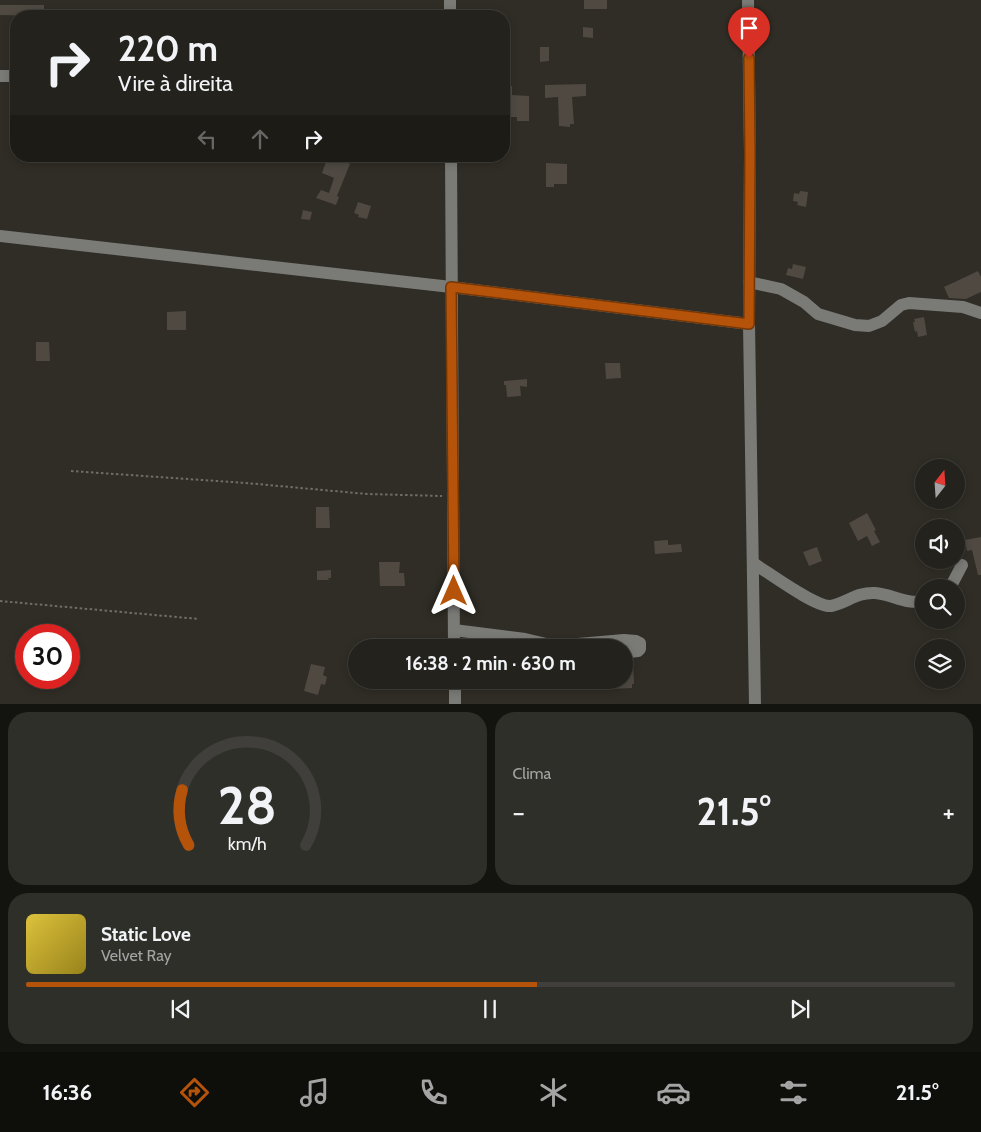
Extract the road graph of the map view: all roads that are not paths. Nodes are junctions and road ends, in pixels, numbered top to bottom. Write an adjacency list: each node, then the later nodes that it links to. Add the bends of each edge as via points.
1 (748, 0): 4 (street)
2 (450, 162): 5 (street)
3 (0, 236): 5 (street)
4 (749, 282): 6 (street, via 781,289 818,314 855,325 869,326 882,321 901,305 909,303 963,307); 7 (street)
5 (451, 287): 7 (street); 10 (street)
6 (981, 313)
7 (749, 324): 8 (street)
8 (753, 563): 9 (street, via 823,605 830,606 868,592); 17 (street)
9 (915, 602)
10 (454, 630): 11 (street); 12 (street)
11 (454, 639)
12 (525, 639)
13 (633, 641): 14 (street, via 640,643 638,652)
14 (633, 652)
15 (455, 689): 16 (street)
16 (455, 704)
17 (755, 704)

